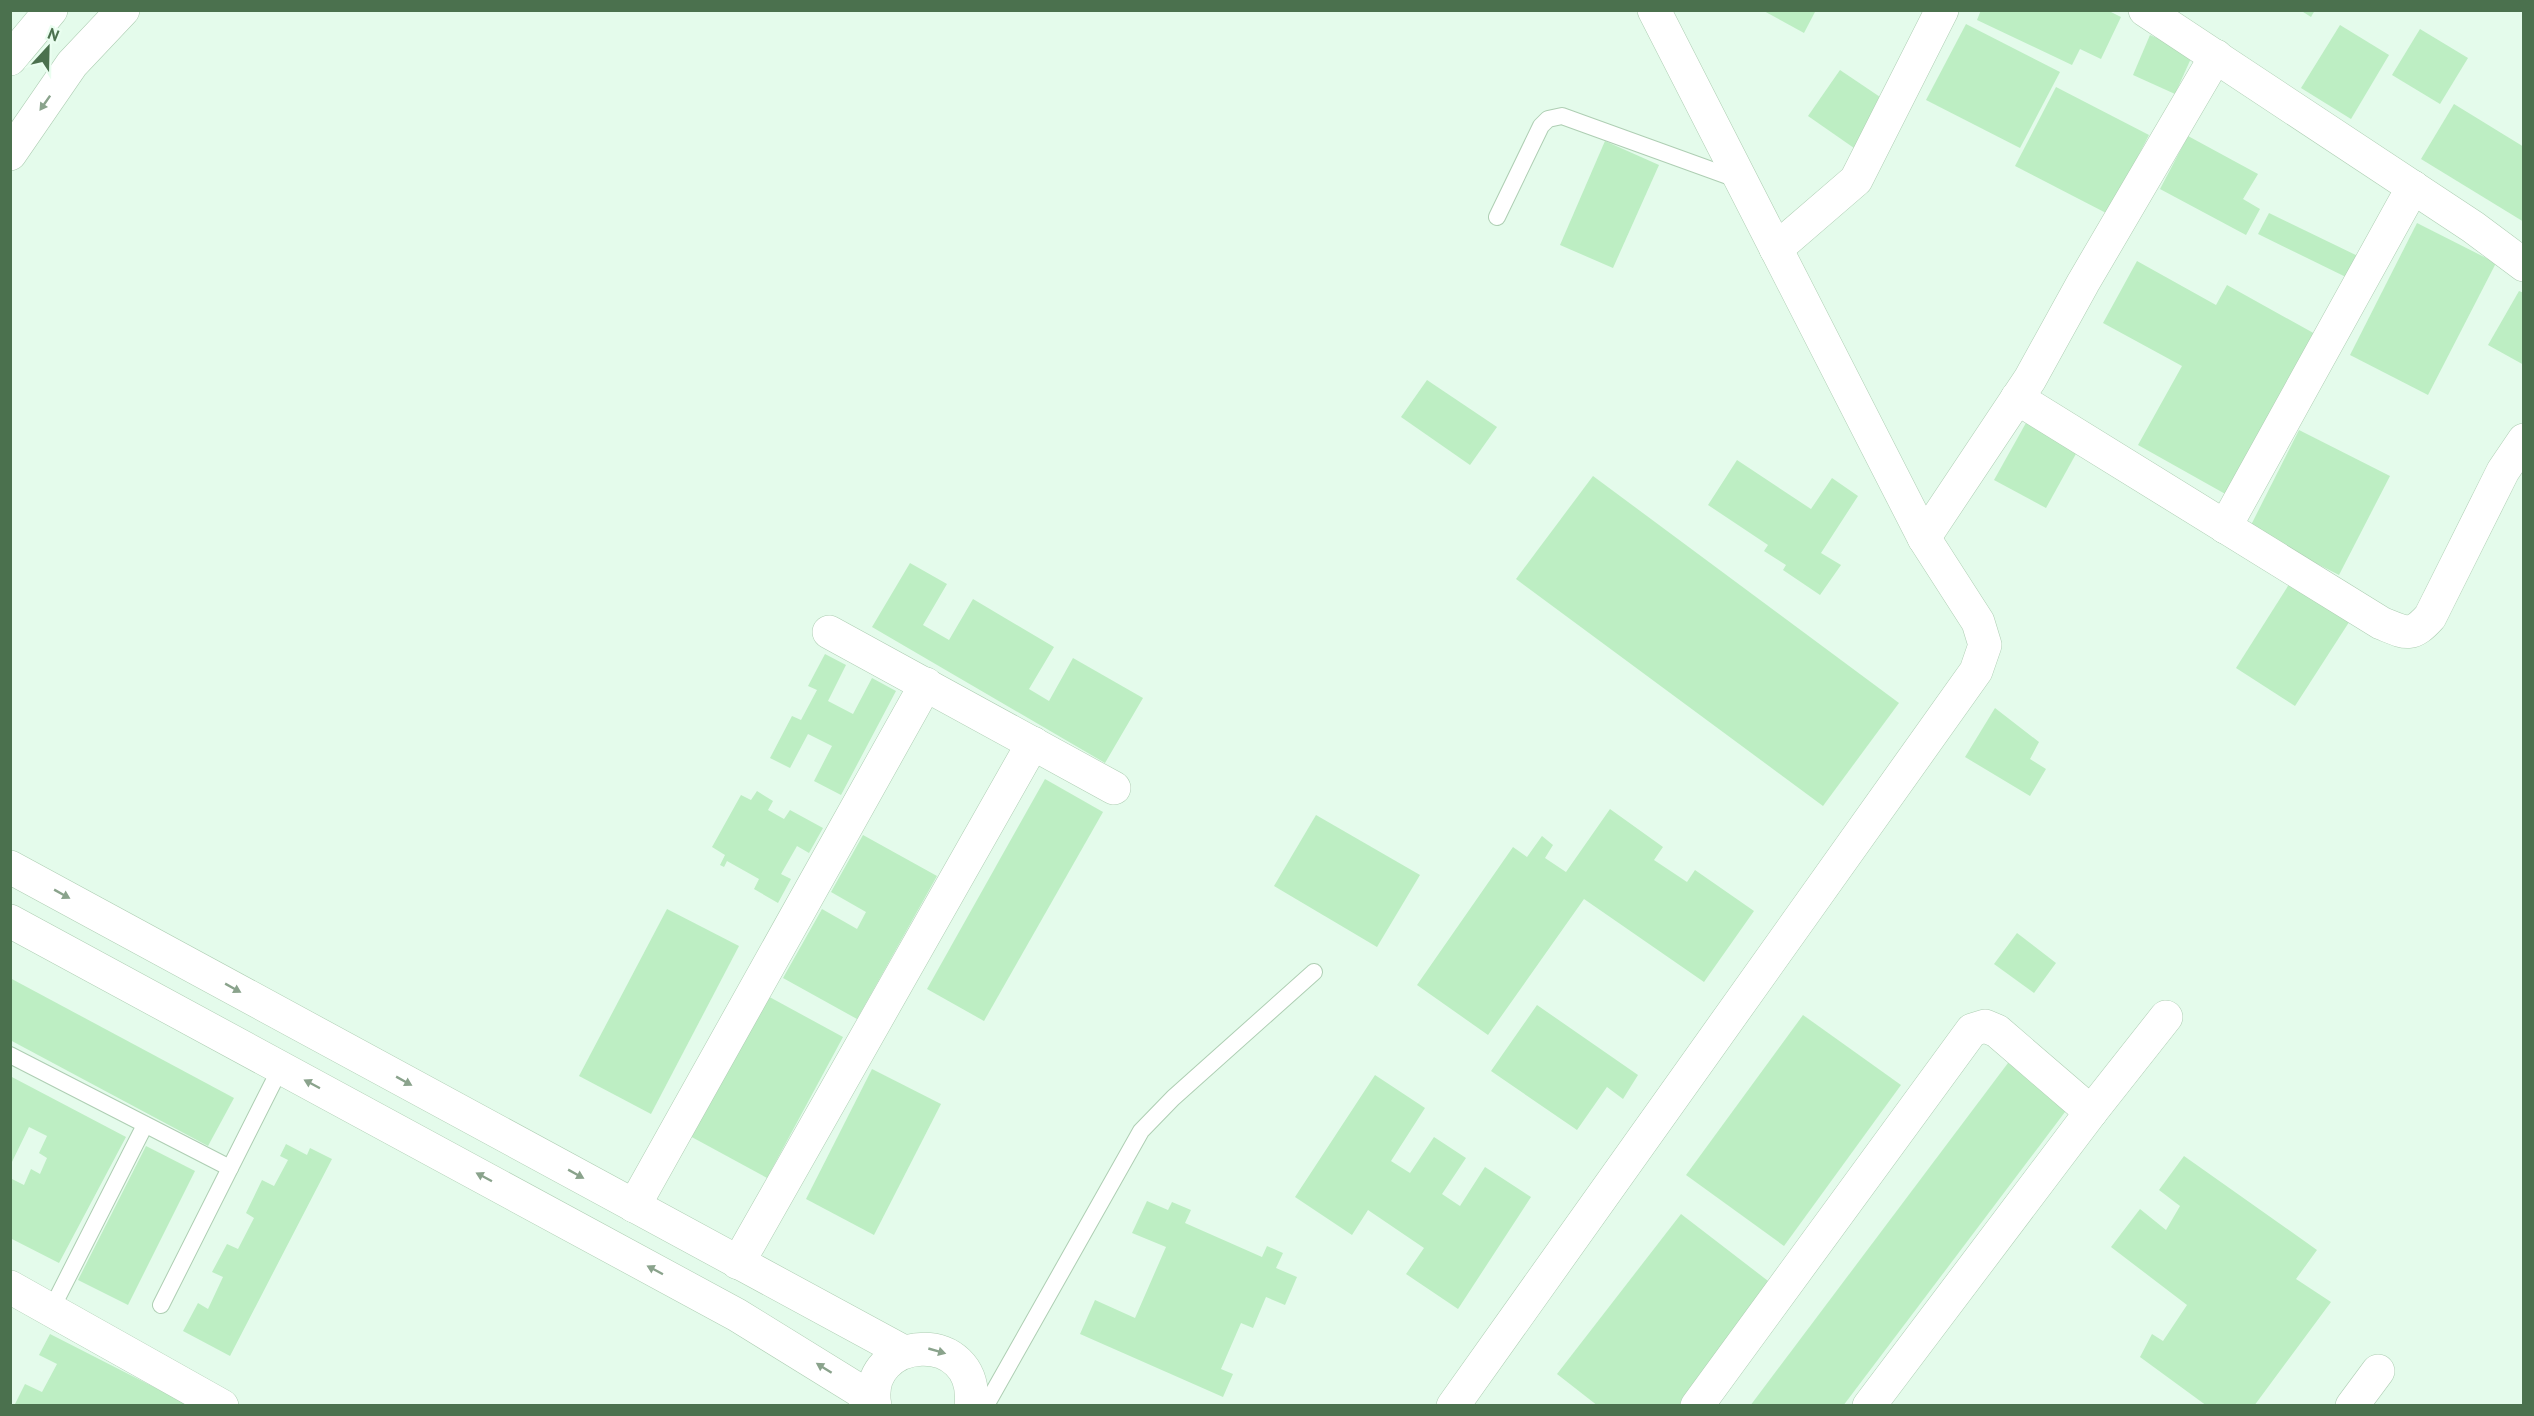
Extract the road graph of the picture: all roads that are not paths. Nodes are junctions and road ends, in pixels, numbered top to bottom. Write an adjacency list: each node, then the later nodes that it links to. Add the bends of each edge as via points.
1 (51, 10): 7 (street)
2 (123, 10): 8 (street, one-way to 8, via 72,64)
3 (1654, 10): 9 (street)
4 (1942, 10): 12 (street, via 1856,180)
5 (2145, 10): 6 (street)
6 (2216, 56): 10 (street); 14 (street)
7 (10, 59)
8 (10, 153)
9 (1742, 181): 11 (lane, via 1562,116 1548,119 1540,126); 12 (street)
10 (2413, 187): 13 (street); 16 (street)
11 (1497, 217)
12 (1776, 249): 17 (street)
13 (2523, 265)
14 (2017, 398): 16 (street); 17 (street)
15 (2523, 440): 16 (street, via 2503,471 2430,617 2418,630 2406,633 2381,623)
16 (2225, 527)
17 (1924, 538): 41 (street, via 1978,622 1985,645 1976,671)
18 (829, 632): 19 (street)
19 (926, 684): 20 (street); 31 (street)
20 (1033, 743): 21 (street); 32 (street)
21 (1114, 788)
22 (10, 867): 31 (street, one-way to 31)
23 (10, 921): 27 (street)
24 (1314, 972): 38 (lane, via 1141,1131)
25 (2166, 1017): 28 (street)
26 (10, 1055): 29 (lane)
27 (281, 1067): 30 (lane); 39 (street, one-way to 27, via 737,1315)
28 (2091, 1112): 42 (street, via 1997,1031 1985,1026 1972,1030); 43 (street)
29 (146, 1125): 30 (lane); 35 (lane)
30 (230, 1168): 34 (lane)
31 (634, 1206): 32 (street)
32 (738, 1263): 36 (street)
33 (10, 1287): 35 (street)
34 (161, 1305)
35 (51, 1310): 40 (street)
36 (904, 1352): 38 (street, one-way to 38, via 935,1349 949,1355); 39 (street, via 881,1370)
37 (2378, 1371): 44 (street)
38 (983, 1401)
39 (871, 1403)
40 (222, 1406)
41 (1452, 1406)
42 (1697, 1406)
43 (1869, 1406)
44 (2352, 1406)

